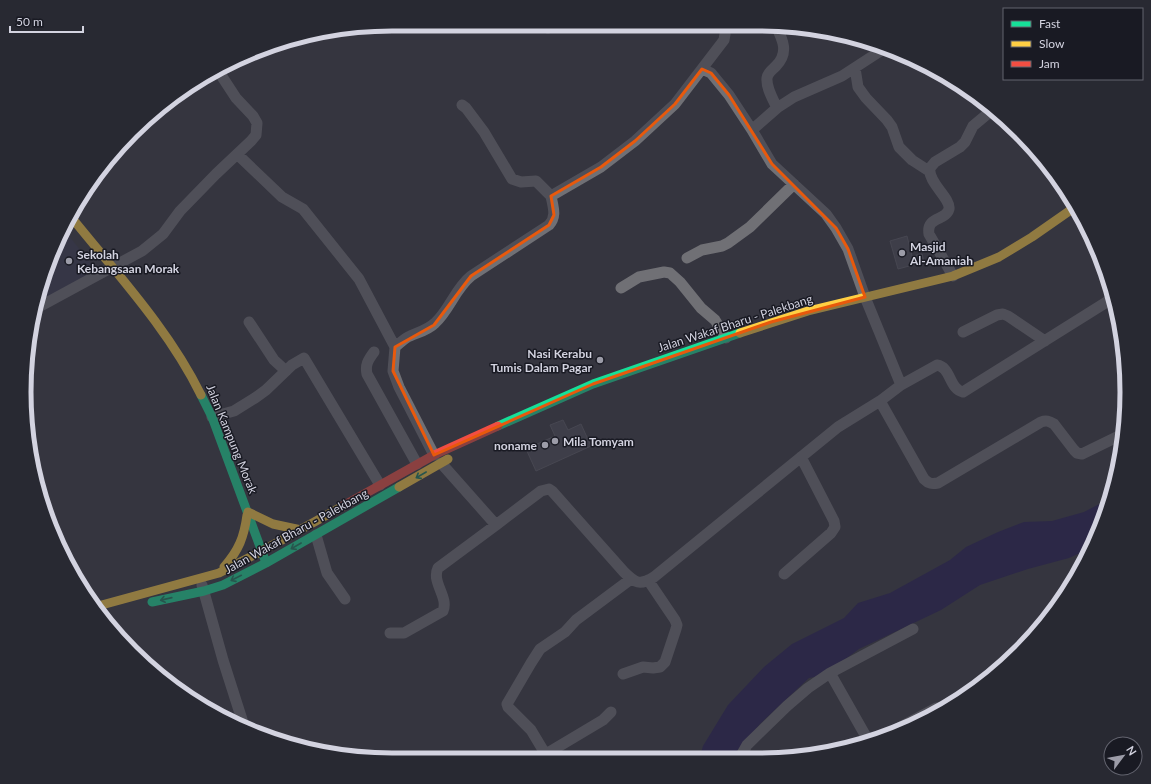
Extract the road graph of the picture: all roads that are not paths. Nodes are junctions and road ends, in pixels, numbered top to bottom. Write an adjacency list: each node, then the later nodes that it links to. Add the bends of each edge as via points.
1 (725, 31): 5 (street, via 724,40)
2 (779, 32): 8 (street, via 784,51 780,62 768,73 767,80)
3 (880, 52): 4 (street)
4 (855, 68): 8 (street, via 794,97); 12 (street, via 858,86 888,120 899,147 912,160)
5 (702, 69): 10 (street, via 711,73); 14 (street, via 675,104 635,141 601,167)
6 (220, 74): 11 (street, via 257,123 256,135)
7 (462, 105): 14 (street, via 484,132 512,179 521,182 536,181)
8 (777, 108): 10 (street)
9 (988, 113): 12 (street, via 973,126 960,147 935,162)
10 (752, 130): 13 (street, via 772,164)
11 (237, 154): 18 (street, via 180,211 163,234 142,251); 28 (street, via 282,197 303,209 359,279)
12 (929, 171): 19 (street, via 949,208 947,213 930,224 929,234)
13 (794, 184): 17 (street, via 750,228 722,246 702,250); 21 (street, via 826,214 836,228 848,249)
14 (551, 196): 28 (street, via 554,215 549,225 470,276 434,324 409,336)
15 (1071, 210): 19 (main road, Jalan Wakaf Bharu - Palekbang, via 1003,254)
16 (74, 220): 18 (main road, Jalan Kampung Morak)
17 (687, 258)
18 (112, 267): 23 (street); 33 (main road, Jalan Kampung Morak, via 180,354)
19 (953, 276): 21 (main road, Jalan Wakaf Bharu - Palekbang)
20 (621, 288): 26 (street, via 639,277 670,273 715,320)
21 (865, 297): 26 (main road, Jalan Wakaf Bharu - Palekbang, via 771,322); 31 (street)
22 (1108, 301): 27 (street)
23 (42, 305)
24 (249, 322): 30 (street, via 274,360)
25 (963, 332): 27 (street, via 1003,314)
26 (726, 338): 36 (main road, Jalan Wakaf Bharu - Palekbang, via 593,384 488,430)
27 (1045, 341): 31 (street, via 963,392 958,391 940,365)
28 (395, 347): 36 (street, via 393,371 399,388)
29 (374, 352): 37 (street, via 368,360 367,374)
30 (286, 371): 33 (street, via 266,390 243,406); 38 (street, via 304,358)
31 (901, 384): 32 (street)
32 (880, 401): 34 (street, via 924,479 933,484 1045,420 1054,424 1077,453 1082,454); 35 (street, via 838,427)
33 (212, 417): 39 (main road, Jalan Kampung Morak)
34 (1117, 437)
35 (800, 457): 46 (street, via 835,527); 49 (street)
36 (438, 459): 37 (main road, Jalan Wakaf Bharu - Palekbang); 40 (street); 42 (main road, Jalan Wakaf Bharu - Palekbang, one-way to 42)
37 (417, 464): 38 (main road, Jalan Wakaf Bharu - Palekbang)
38 (380, 485): 41 (main road, Jalan Wakaf Bharu - Palekbang)
39 (248, 512): 41 (main road, via 264,521); 43 (main road, Jalan Kampung Morak); 45 (main road, via 245,535 235,556)
40 (496, 526): 48 (street, via 541,491 549,489); 55 (street, via 438,568 436,575 445,604 443,611 404,633)
41 (301, 530): 43 (main road, Jalan Wakaf Bharu - Palekbang)
42 (316, 535): 44 (main road, Jalan Wakaf Bharu - Palekbang, one-way to 44); 51 (street, via 327,573)
43 (262, 551): 44 (main road, Jalan Kampung Morak); 45 (main road, Jalan Wakaf Bharu - Palekbang)
44 (266, 563): 50 (main road, Jalan Wakaf Bharu - Palekbang, one-way to 50, via 223,585)
45 (219, 573): 47 (main road, Jalan Wakaf Bharu - Palekbang)
46 (784, 574)
47 (200, 579): 50 (street); 52 (main road, Jalan Wakaf Bharu - Palekbang)
48 (631, 579): 49 (street, via 638,582); 61 (street, via 540,649 507,704 531,730)
49 (648, 580): 57 (street, via 675,620 676,630 665,662 660,667 643,667)
50 (204, 591): 53 (main road, Jalan Wakaf Bharu - Palekbang, one-way to 53, via 155,602); 59 (street)
51 (345, 599)
52 (101, 605)
53 (101, 606)
54 (913, 629): 56 (street)
55 (390, 632)
56 (830, 673): 60 (street); 63 (street, via 787,706 747,745)
57 (623, 674)
58 (611, 712): 62 (street)
59 (242, 721)
60 (866, 737)
61 (545, 753)
62 (553, 753)
63 (743, 753)

